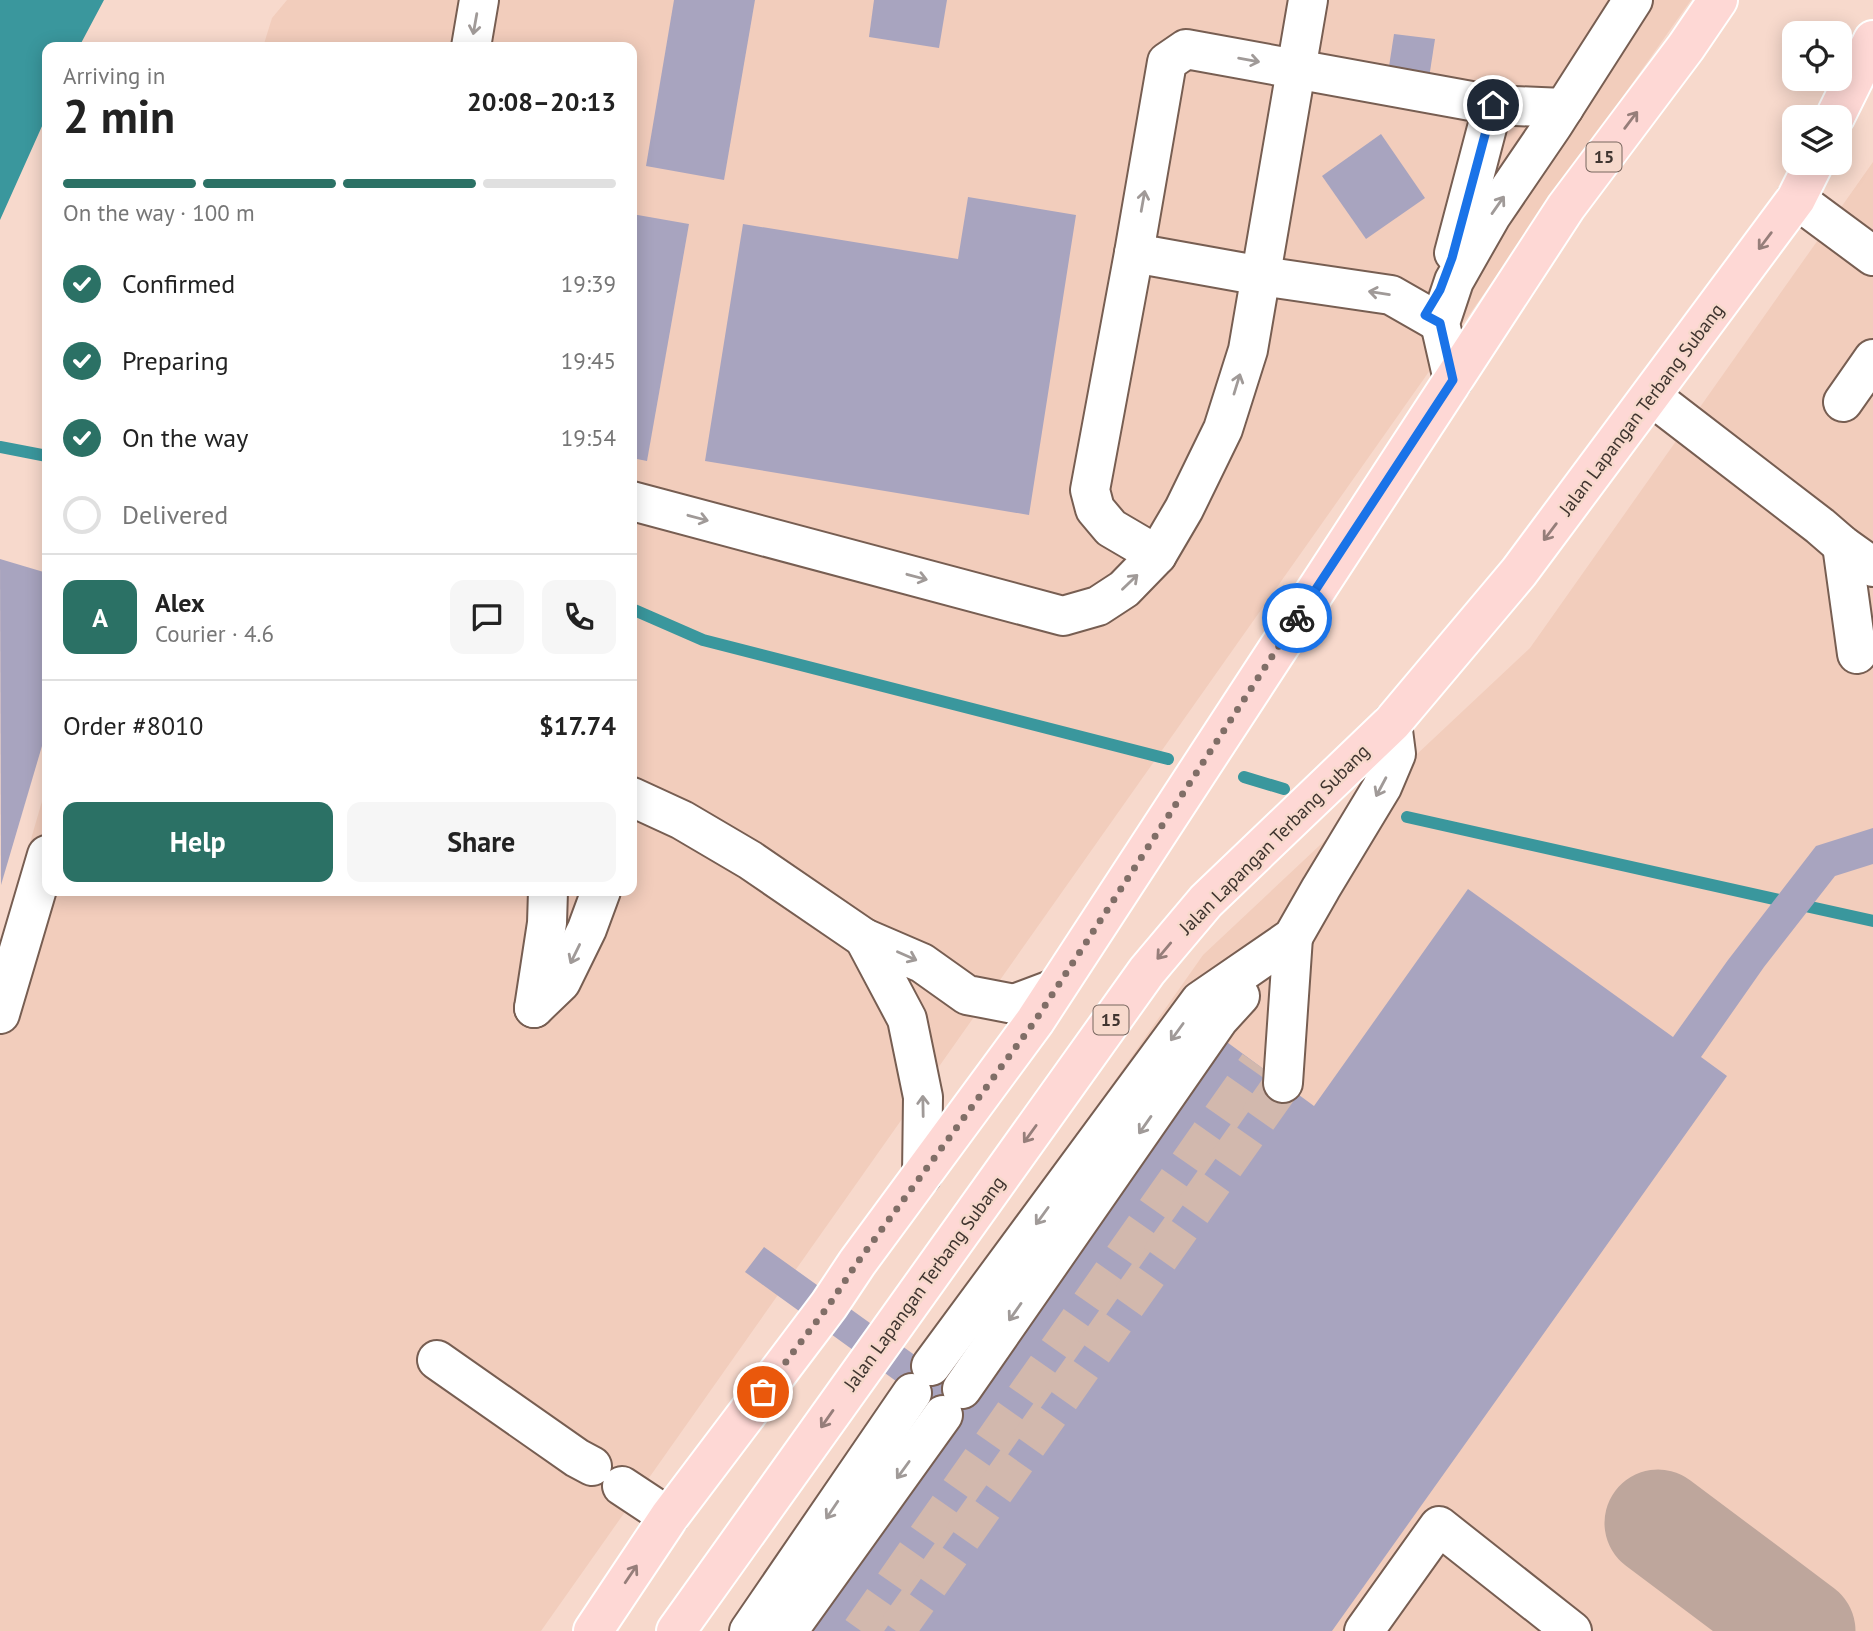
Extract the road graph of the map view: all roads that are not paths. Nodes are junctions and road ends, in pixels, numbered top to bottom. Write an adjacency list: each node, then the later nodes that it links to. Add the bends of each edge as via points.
1 (479, 0): 6 (street, one-way to 6)
2 (1308, 0): 7 (street)
3 (1633, 0): 10 (street)
4 (1718, 0): 18 (main road, 15, one-way to 4, via 1566,207)
5 (1873, 40): 9 (main road)
6 (472, 42)
7 (1297, 69): 8 (street); 13 (street, one-way to 7, via 1167,62 1186,49); 15 (street)
8 (1493, 105): 10 (street); 16 (street)
9 (1841, 105)
10 (1564, 108): 16 (street, one-way to 10, via 1491,216)
11 (1808, 175): 12 (main road, Jalan Lapangan Terbang Subang / 15)
12 (1796, 200): 14 (street); 19 (main road, Jalan Lapangan Terbang Subang / 15, one-way to 19)
13 (1134, 253): 15 (street); 23 (street, via 1090,490 1095,509 1111,528)
14 (1873, 256)
15 (1262, 276): 16 (street, one-way to 15, via 1391,295); 23 (street, one-way to 15, via 1223,429 1248,350)
16 (1433, 319): 18 (street)
17 (1873, 359): 20 (street)
18 (1453, 380): 33 (main road, 15)
19 (1651, 396): 22 (street); 26 (main road, Jalan Lapangan Terbang Subang / 15, one-way to 26, via 1519,572)
20 (1843, 402)
21 (637, 502): 23 (street, one-way to 23, via 1063,616 1098,606 1125,589)
22 (1842, 545): 24 (street); 25 (street)
23 (1157, 555)
24 (1873, 567)
25 (1857, 654)
26 (1392, 723): 31 (street, one-way to 31, via 1396,754 1382,787); 40 (main road, Jalan Lapangan Terbang Subang / 15, one-way to 40, via 1206,901 1147,971)
27 (637, 803): 32 (street, via 682,820 750,860)
28 (42, 872): 34 (street)
29 (548, 896): 30 (street, one-way to 29, via 561,982 534,1008)
30 (599, 896)
31 (1293, 937): 35 (street); 41 (street, one-way to 41, via 1200,1001 922,1379); 42 (street, one-way to 42, via 1219,1019)
32 (864, 938): 33 (street, one-way to 33, via 922,963 967,995 1014,1004); 36 (street, one-way to 32, via 923,1097 907,1019)
33 (1054, 989): 36 (main road, 15)
34 (0, 1014)
35 (1270, 1074)
36 (922, 1175): 38 (main road, 15)
37 (437, 1360): 38 (street)
38 (669, 1517): 39 (main road, 15, one-way to 38)
39 (593, 1631)
40 (676, 1631)
41 (749, 1631)
42 (788, 1631)
43 (1364, 1631): 44 (street, via 1439,1526)
44 (1573, 1631)

